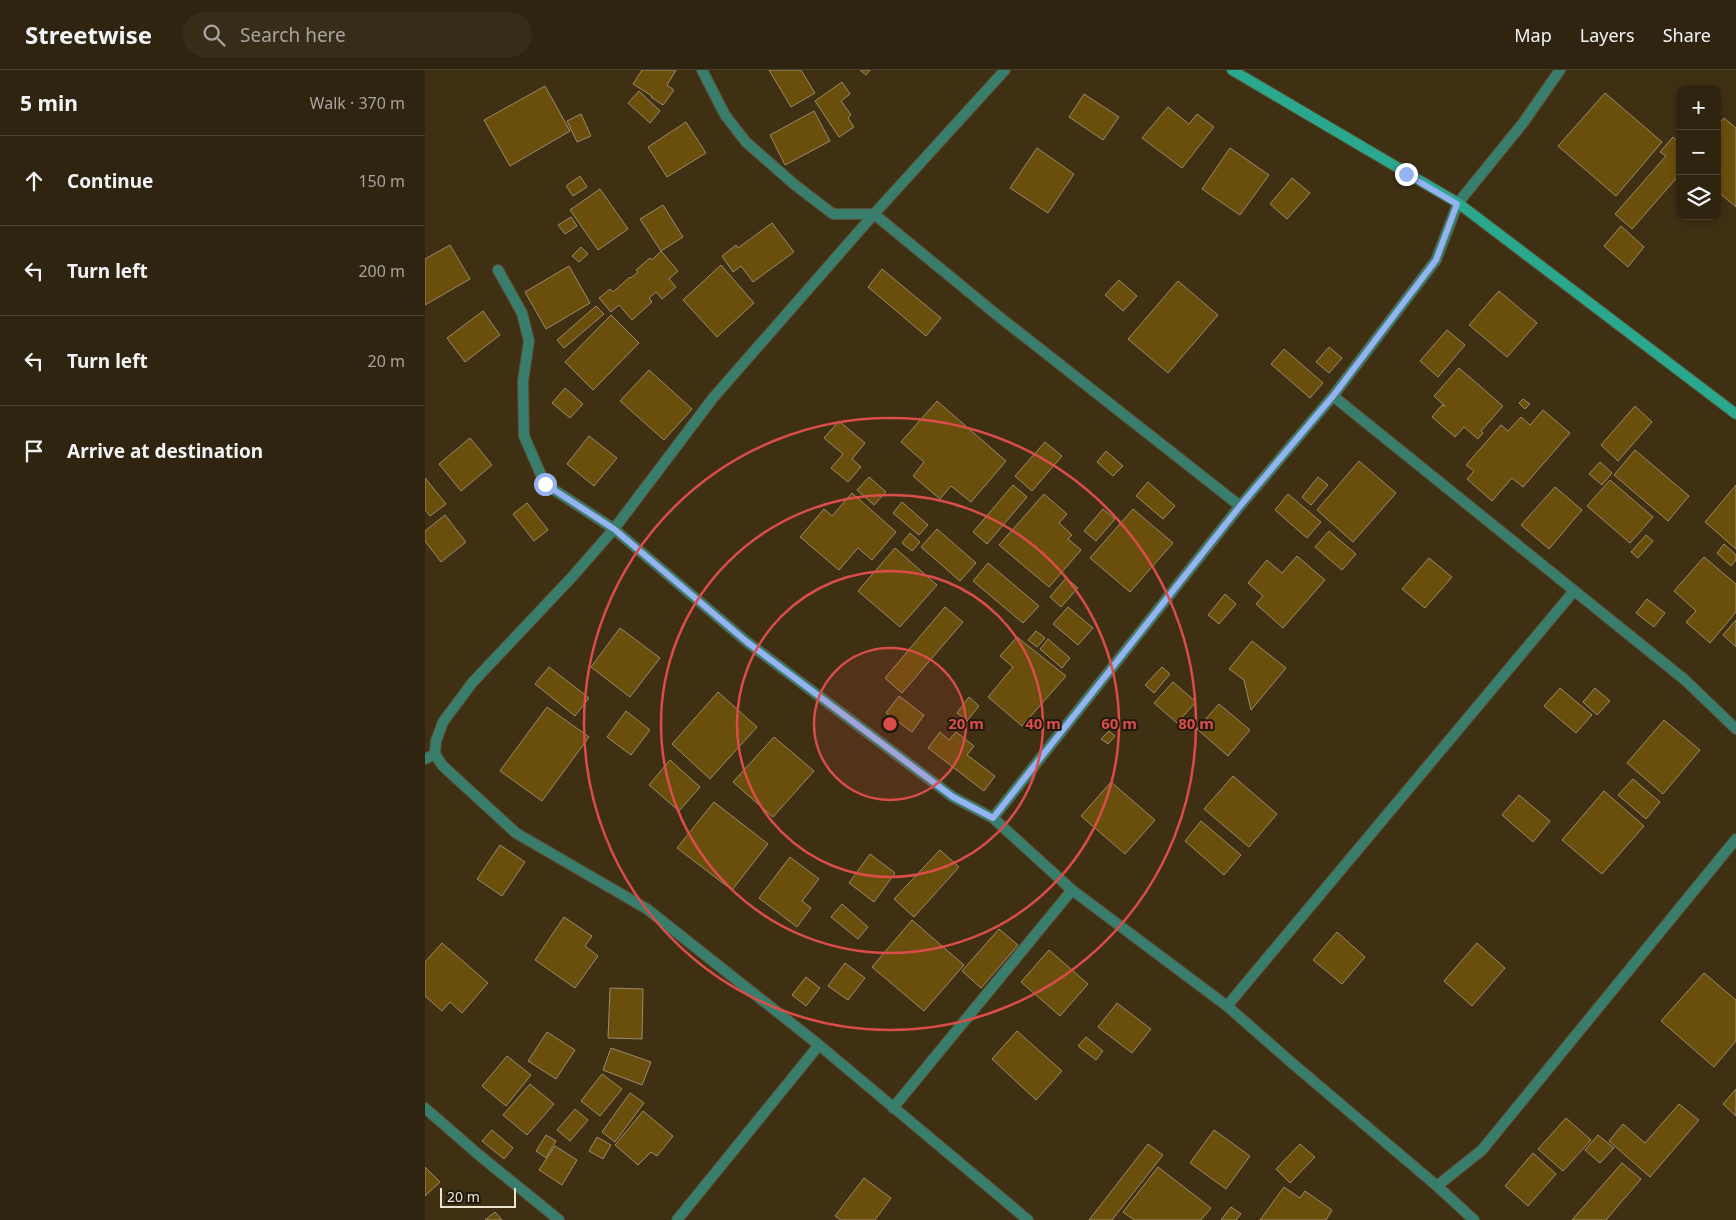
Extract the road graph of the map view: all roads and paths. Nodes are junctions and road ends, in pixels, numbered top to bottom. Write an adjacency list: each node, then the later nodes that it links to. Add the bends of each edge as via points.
1 (702, 70): 6 (street, via 725,115 746,142 795,185 833,214)
2 (1005, 70): 6 (street)
3 (1232, 70): 5 (main road)
4 (1560, 70): 5 (street, via 1523,123)
5 (1457, 204): 8 (street, via 1436,260); 9 (main road)
6 (874, 214): 10 (street); 11 (street, via 713,398)
7 (498, 270): 11 (street, via 521,313 529,341 523,382 525,436 545,484)
8 (1333, 396): 10 (street); 12 (street)
9 (1736, 414)
10 (1240, 506): 16 (street)
11 (614, 529): 14 (street, via 472,683 443,722); 16 (street, via 755,648 953,797)
12 (1574, 591): 13 (street, via 1685,680); 19 (street)
13 (1736, 729)
14 (435, 754): 15 (street); 20 (street, via 461,784 516,833 647,909)
15 (425, 760)
16 (993, 818): 18 (street)
17 (1736, 839): 23 (street, via 1482,1150)
18 (1071, 890): 19 (street); 22 (street)
19 (1227, 1006): 23 (street)
20 (819, 1045): 22 (street); 25 (street)
21 (425, 1108): 24 (street)
22 (893, 1108): 26 (street)
23 (1437, 1186): 27 (street)
24 (559, 1220)
25 (677, 1220)
26 (1028, 1220)
27 (1475, 1220)

